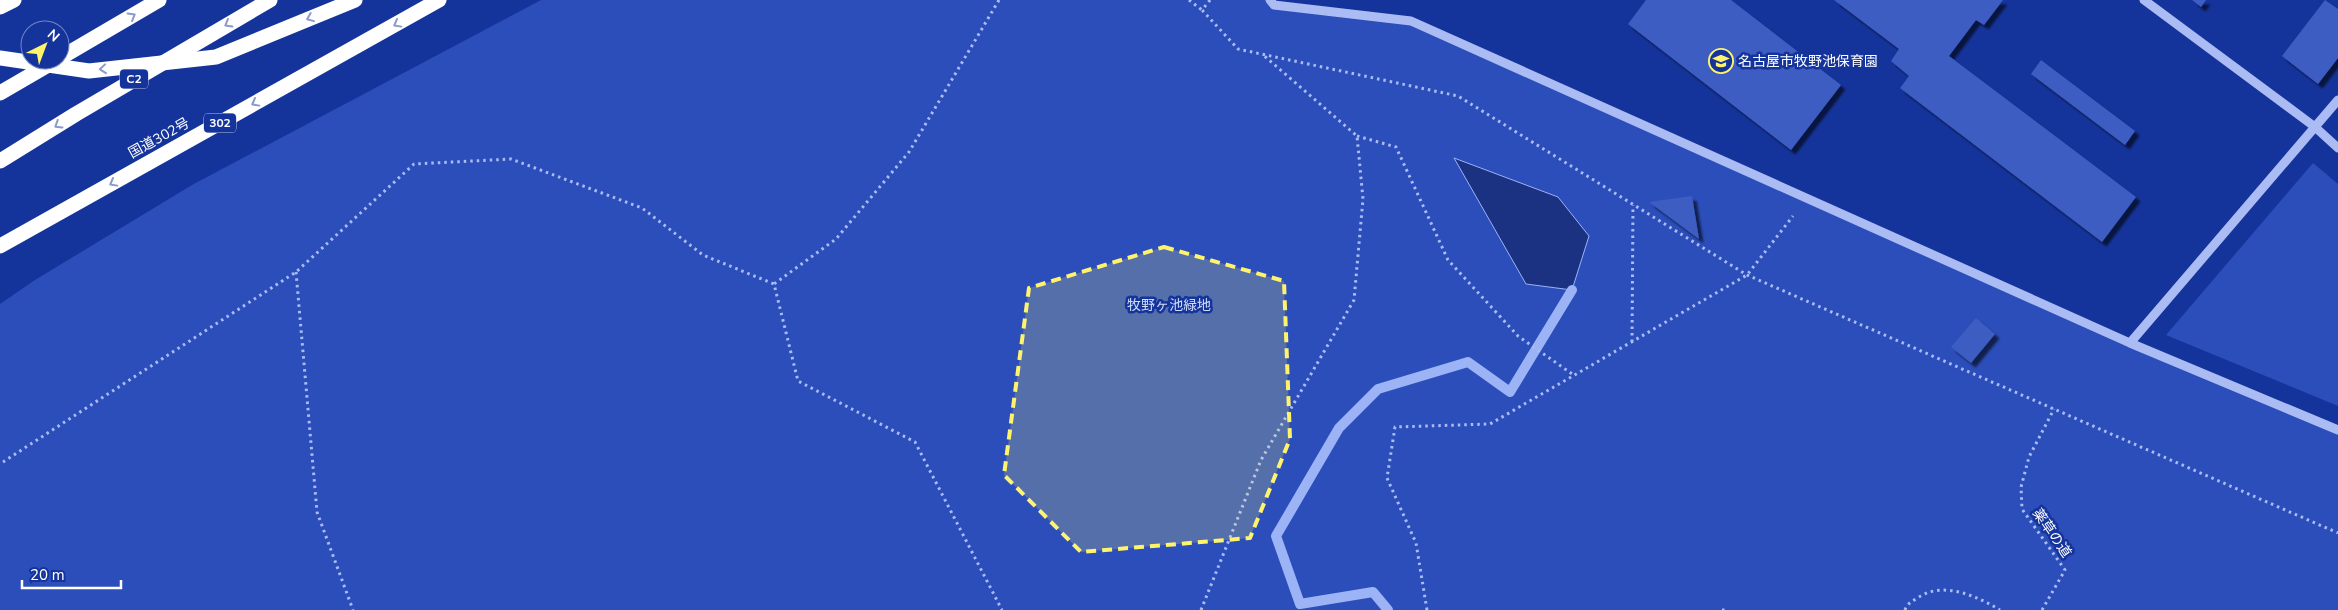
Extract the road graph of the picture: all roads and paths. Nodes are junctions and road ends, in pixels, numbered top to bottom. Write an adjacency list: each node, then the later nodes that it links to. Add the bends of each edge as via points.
1 (14, 0): 11 (highway)
2 (160, 0): 13 (highway, one-way to 2)
3 (270, 0): 22 (highway, C2, one-way to 22)
4 (355, 0): 15 (highway, one-way to 15, bridge, via 216,57 89,71)
5 (439, 0): 25 (highway, 国道302号 / 302, one-way to 25)
6 (999, 0): 28 (path, via 909,152 836,239)
7 (1189, 0): 12 (path)
8 (1210, 0): 12 (path)
9 (1270, 0): 23 (street, via 1274,5 1411,22)
10 (2144, 0): 19 (street)
11 (0, 7)
12 (1202, 10): 14 (path, via 1238,49)
13 (70, 52)
14 (1261, 54): 20 (path); 24 (path, via 1458,96)
15 (0, 58)
16 (39, 70): 17 (highway)
17 (0, 93)
18 (2338, 100): 19 (street)
19 (2316, 127): 21 (street); 30 (street)
20 (1357, 136): 31 (path, via 1396,147 1448,260 1523,340); 38 (path, via 1363,199 1354,300 1261,460)
21 (2338, 148)
22 (0, 161)
23 (1806, 198): 27 (path); 30 (street)
24 (1633, 205): 27 (path); 29 (path)
25 (0, 246)
26 (296, 272): 28 (path, via 414,164 511,159 642,208 704,255); 34 (path); 36 (path, via 317,512)
27 (1747, 276): 29 (path); 32 (path)
28 (774, 284): 37 (path, via 798,381 915,442)
29 (1632, 343): 31 (path)
30 (2130, 343): 33 (street)
31 (1574, 376): 39 (path, via 1490,424 1395,427 1388,478 1416,543)
32 (2054, 409): 35 (path); 42 (path, 薬草の道, via 2029,456 2021,487 2022,509 2065,570)
33 (2338, 430)
34 (3, 462)
35 (2338, 533)
36 (353, 610)
37 (1002, 610)
38 (1202, 610)
39 (1427, 610)
40 (1905, 610): 41 (path, via 1907,605 1928,591 1953,590)
41 (2000, 610)
42 (2042, 610)

